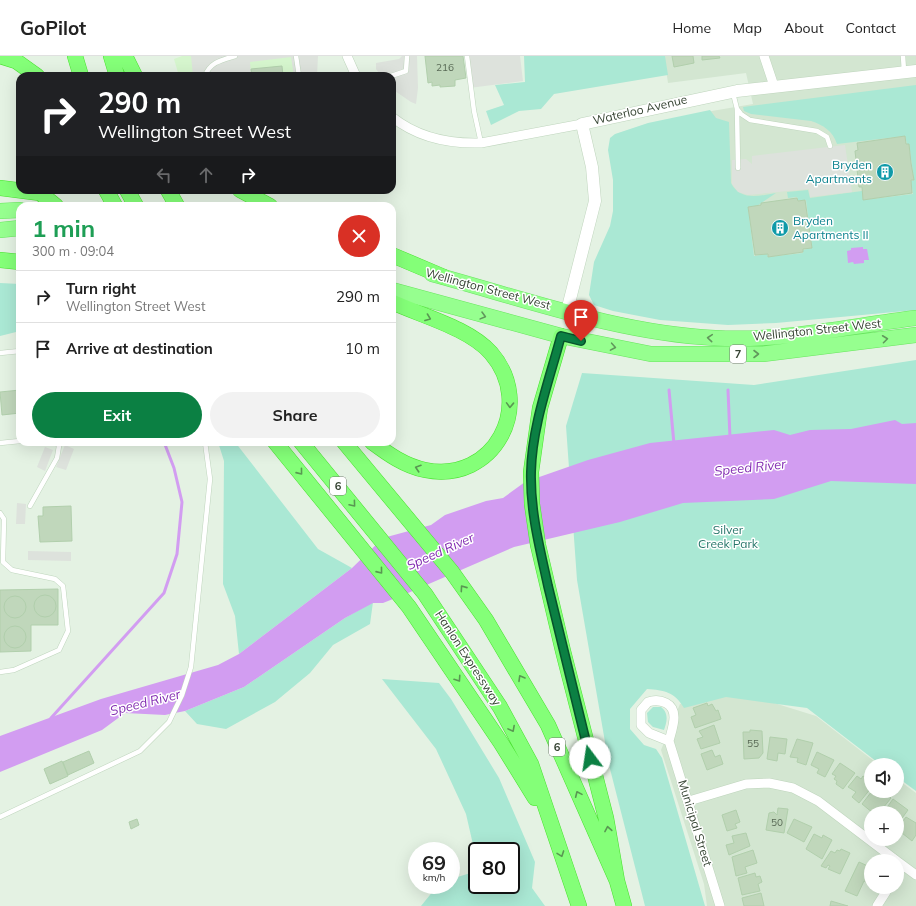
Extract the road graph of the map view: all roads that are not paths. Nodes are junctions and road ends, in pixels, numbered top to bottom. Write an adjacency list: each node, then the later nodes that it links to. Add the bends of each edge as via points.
1 (0, 56): 12 (highway, via 16,60)
2 (75, 56): 13 (highway)
3 (111, 56): 14 (highway)
4 (125, 56): 15 (highway)
5 (235, 56): 16 (lane, via 214,63)
6 (296, 56): 17 (lane)
7 (347, 56): 18 (street)
8 (407, 56): 20 (lane, via 406,71)
9 (467, 56): 26 (lane)
10 (764, 56): 21 (street)
11 (903, 56): 19 (lane)
12 (32, 72)
13 (81, 72)
14 (116, 72)
15 (133, 72)
16 (207, 72)
17 (298, 72)
18 (354, 72)
19 (910, 72): 21 (street, Waterloo Avenue)
20 (396, 74)
21 (774, 86): 22 (street, Waterloo Avenue)
22 (733, 91): 23 (lane); 25 (street, Waterloo Avenue)
23 (737, 109): 27 (lane, via 750,120 818,131 827,137); 28 (lane)
24 (396, 120): 26 (street, via 411,129 438,139 459,143)
25 (582, 124): 26 (street); 46 (street, Waterloo Avenue, via 594,179 595,201)
26 (481, 143)
27 (830, 146)
28 (738, 168)
29 (0, 188): 30 (highway)
30 (16, 190)
31 (41, 194): 33 (highway)
32 (248, 194): 34 (highway)
33 (51, 202)
34 (262, 202)
35 (16, 210): 36 (main road)
36 (0, 211)
37 (16, 228): 38 (main road)
38 (0, 230)
39 (396, 258): 43 (highway)
40 (0, 260): 41 (highway)
41 (16, 262)
42 (396, 264): 43 (main road, Wellington Street West)
43 (444, 277): 46 (main road, Wellington Street West / 7)
44 (396, 291): 49 (main road, Wellington Street West / 7, one-way to 49)
45 (396, 304): 59 (highway, one-way to 59, via 469,336 490,352 503,370 510,391 510,412 504,434 489,454 467,466 446,471 426,470 407,464)
46 (567, 311): 47 (main road, Wellington Street West / 7, one-way to 46, via 780,336 716,338 643,331); 49 (main road, Waterloo Avenue)
47 (916, 318)
48 (916, 335): 49 (main road, Wellington Street West / 7, one-way to 48, via 651,354 763,354)
49 (561, 336): 70 (highway, one-way to 49, via 606,818 538,545 532,504 531,472 540,408)
50 (16, 351): 51 (lane)
51 (0, 353)
52 (16, 441): 53 (lane)
53 (0, 443)
54 (59, 446): 60 (lane, via 57,458)
55 (206, 446): 65 (lane, via 210,479 191,667 182,695 169,722 140,751)
56 (278, 446): 66 (highway, one-way to 66, via 409,607 501,743)
57 (304, 446): 66 (highway, Hanlon Expressway / 6, one-way to 66, via 425,594 455,636 500,707 531,764)
58 (347, 446): 70 (highway, 6, one-way to 58, via 548,725 486,620 452,572)
59 (377, 446)
60 (30, 506)
61 (0, 513): 62 (lane, via 4,520 3,562 12,570 56,579 63,586 68,631 59,650 14,670)
62 (0, 672)
63 (669, 740): 63 (street, via 649,733 641,725 641,710 648,702 661,700 672,708 674,721); 64 (street, Municipal Street)
64 (689, 801): 67 (street, via 746,784 783,785 818,800); 74 (street, Municipal Street)
65 (0, 817)
66 (548, 818): 72 (highway, Hanlon Expressway / 6, one-way to 72)
67 (887, 854)
68 (904, 867): 69 (street)
69 (916, 875)
70 (618, 881): 73 (highway, 6)
71 (885, 894): 75 (street)
72 (579, 906)
73 (624, 906)
74 (720, 906)
75 (877, 906)

